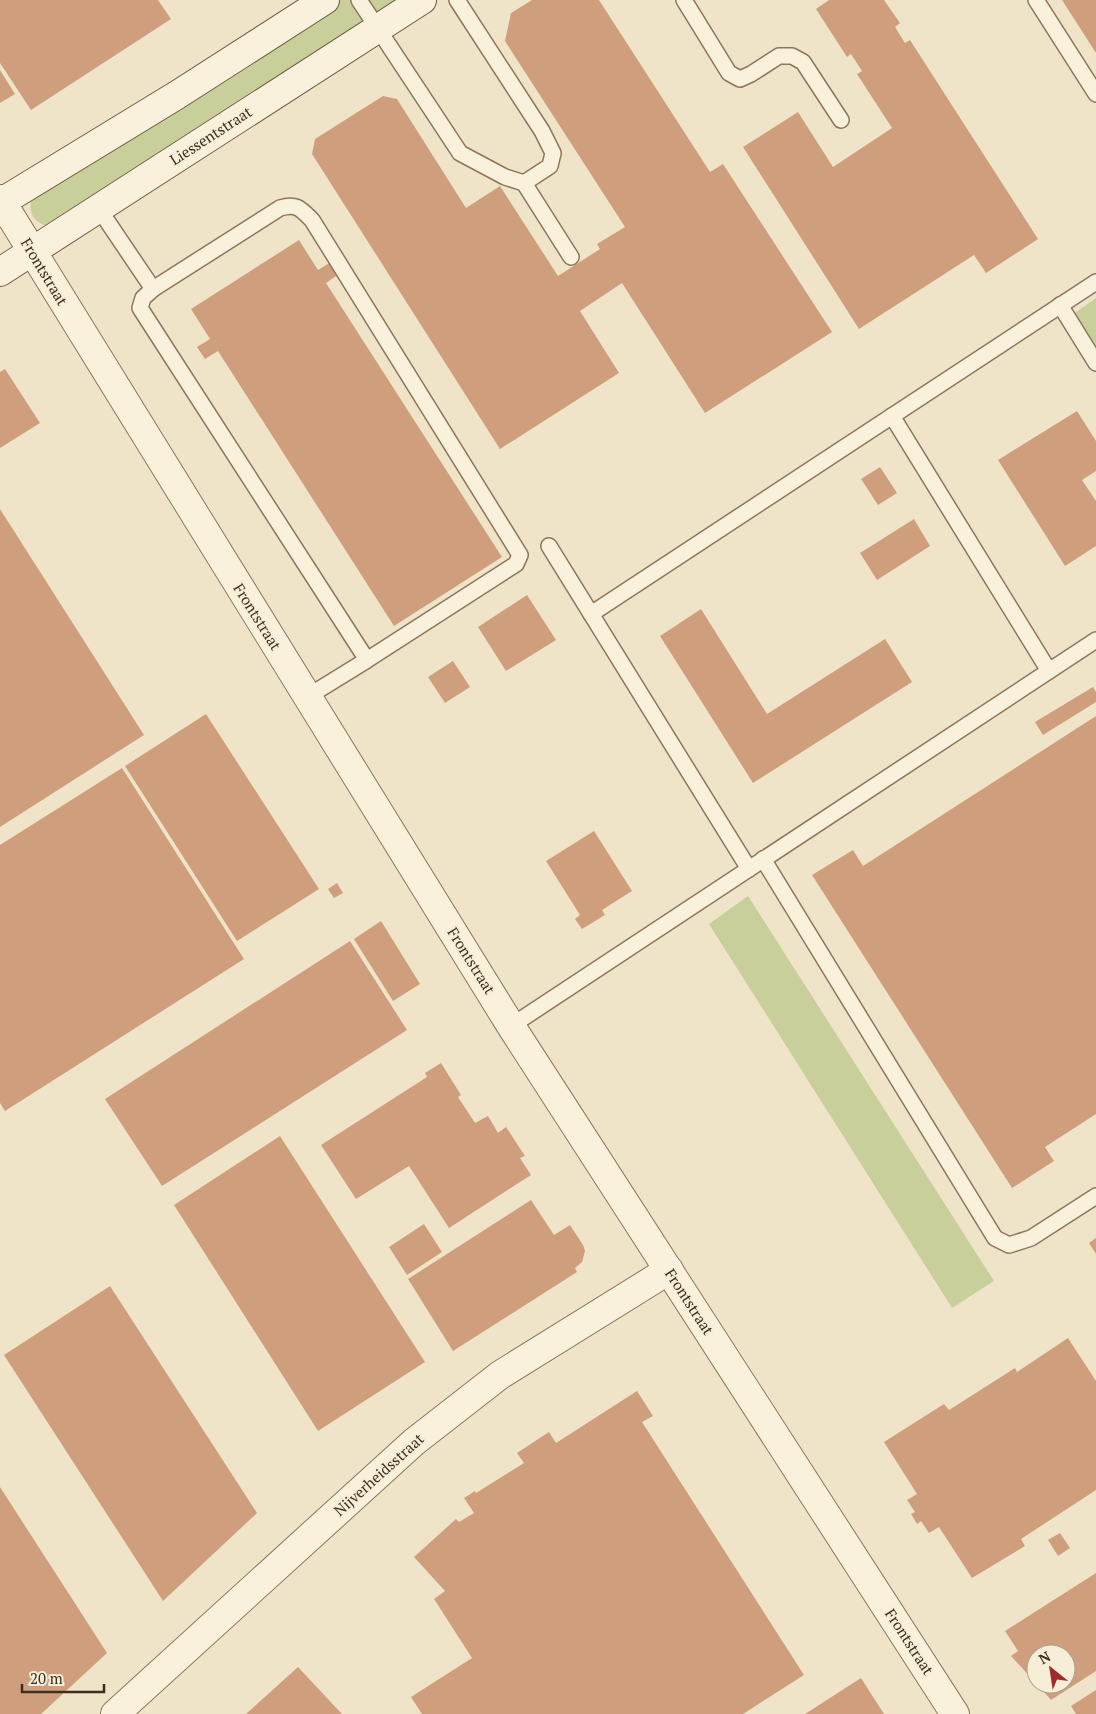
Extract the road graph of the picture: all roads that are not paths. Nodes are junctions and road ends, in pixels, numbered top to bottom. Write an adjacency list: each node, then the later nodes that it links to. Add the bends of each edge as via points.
1 (325, 0): 11 (street, via 177,95)
2 (359, 0): 7 (lane)
3 (422, 0): 7 (street, Liessentstraat)
4 (458, 0): 10 (lane, via 554,153 550,166)
5 (684, 0): 9 (lane, via 729,73 740,79 779,56 792,56 803,62)
6 (1036, 0): 8 (lane)
7 (377, 29): 10 (lane, via 460,153 505,177); 12 (street, Liessentstraat)
8 (1096, 94)
9 (841, 120)
10 (524, 183): 14 (lane)
11 (1, 201): 13 (street, Frontstraat)
12 (98, 209): 13 (street, Liessentstraat); 17 (lane)
13 (32, 252): 15 (street, Liessentstraat); 26 (street, Frontstraat)
14 (571, 257)
15 (0, 272)
16 (1096, 282): 18 (lane)
17 (152, 289): 24 (lane, via 143,298 140,308); 24 (lane, via 280,208 291,205 301,209 312,220 520,555 516,564)
18 (1060, 305): 19 (lane); 20 (lane)
19 (1096, 363)
20 (892, 416): 22 (lane); 25 (lane)
21 (549, 546): 22 (lane)
22 (591, 614): 28 (lane)
23 (1096, 640): 25 (lane)
24 (367, 660): 26 (lane)
25 (1049, 671): 27 (lane)
26 (307, 697): 29 (street, Frontstraat)
27 (763, 859): 28 (lane); 30 (lane, via 995,1238 1009,1245 1031,1238)
28 (749, 869): 29 (lane)
29 (511, 1026): 31 (street, Frontstraat)
30 (1096, 1196)
31 (669, 1270): 32 (street, Nijverheidsstraat, via 500,1375 414,1442); 33 (street, Frontstraat)
32 (115, 1714)
33 (955, 1714)

